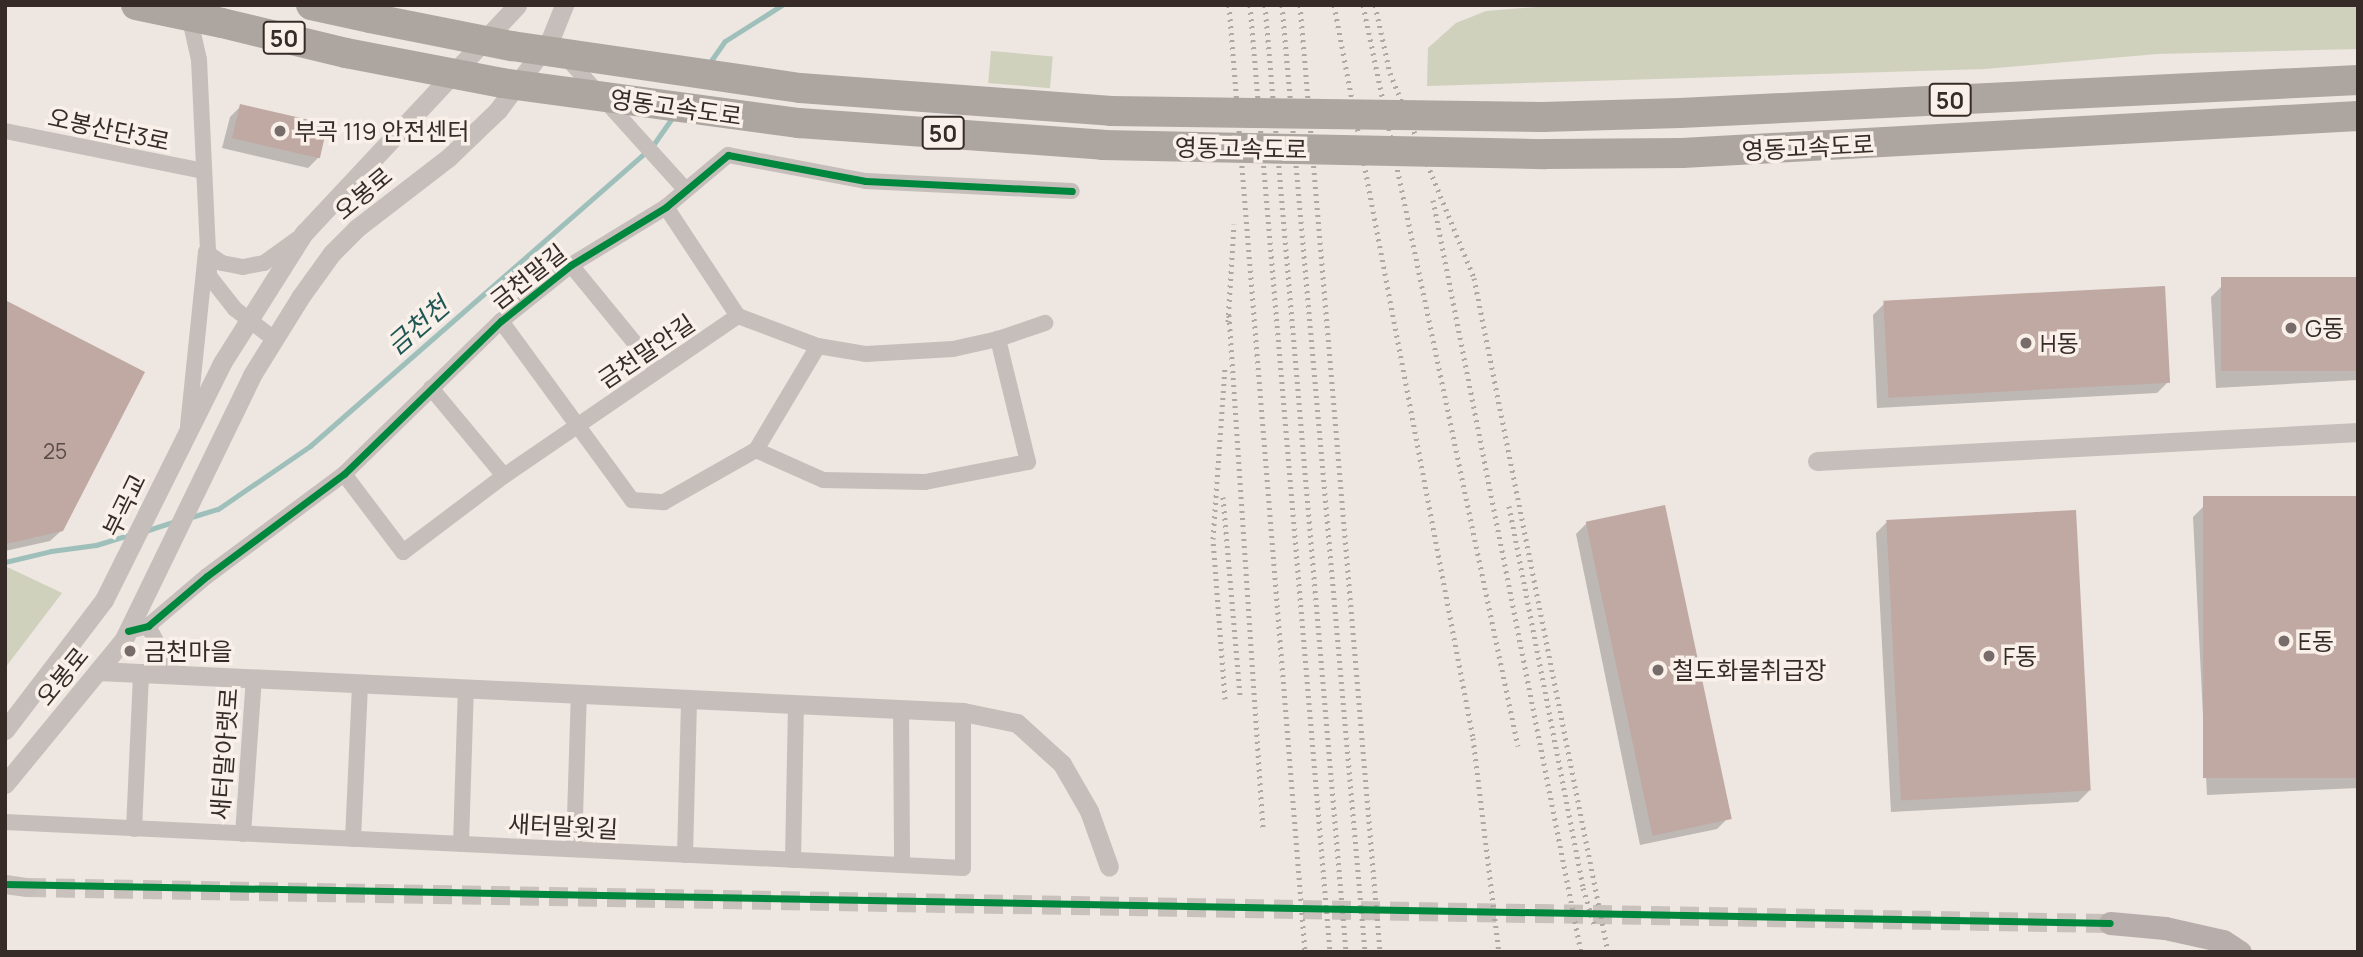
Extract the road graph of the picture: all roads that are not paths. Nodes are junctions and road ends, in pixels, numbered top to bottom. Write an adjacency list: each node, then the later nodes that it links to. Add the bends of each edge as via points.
1 (136, 5): 8 (highway, 영동고속도로 / 50, bridge, via 502,83 799,123 1103,145 1682,153)
2 (186, 5): 10 (street, via 199,60)
3 (311, 5): 7 (highway, 영동고속도로 / 50, bridge, via 512,46 800,88 1111,111 1542,117)
4 (517, 5): 14 (street, 오봉로)
5 (564, 5): 6 (street, 오봉로)
6 (550, 40): 11 (street); 21 (street, 오봉로, via 476,133 331,253)
7 (2358, 80)
8 (2358, 116)
9 (5, 131): 10 (street, 오봉산단3로)
10 (203, 171): 15 (street)
11 (686, 190): 12 (street, 금천말길, via 728,155 866,181); 13 (street, 금천말길)
12 (1072, 191)
13 (666, 207): 16 (street, 금천말길); 17 (street)
14 (304, 233): 15 (street, via 264,263 243,267 222,263); 18 (street, 오봉로)
15 (206, 252): 18 (street, via 214,284); 27 (street)
16 (571, 265): 19 (street, 금천말길); 24 (street)
17 (738, 316): 23 (street); 24 (street, 금천말안길)
18 (248, 319): 21 (street); 27 (street, 오봉로)
19 (501, 321): 25 (street, 금천말길); 26 (street)
20 (1045, 323): 22 (street)
21 (274, 339): 35 (street, 오봉로, via 252,374)
22 (998, 339): 23 (street, via 906,354 866,354); 29 (street, via 1028,463 925,482 823,480)
23 (818, 346): 29 (street)
24 (657, 370): 26 (street, 금천말안길)
25 (431, 388): 31 (street, 금천말길); 32 (street)
26 (579, 424): 29 (street, via 632,500 664,502); 32 (street, 금천말안길)
27 (187, 432): 33 (street, 부곡교)
28 (2358, 432): 30 (street)
29 (757, 450)
30 (1817, 461)
31 (344, 474): 32 (street, 금천말안길, via 403,552); 34 (street, 금천말길)
32 (504, 477)
33 (104, 600): 47 (street, 오봉로)
34 (148, 626): 35 (street, 금천말길); 38 (street)
35 (128, 631): 36 (street, 오봉로)
36 (97, 671): 37 (street, 새터말아랫로); 48 (street, 오봉로)
37 (141, 672): 38 (street, 새터말아랫로); 50 (street)
38 (173, 673): 39 (street, 새터말아랫로)
39 (254, 678): 40 (street, 새터말아랫로); 51 (street, 새터말아랫로)
40 (360, 683): 41 (street, 새터말아랫로); 52 (street)
41 (466, 688): 42 (street, 새터말아랫로); 53 (street)
42 (579, 694): 43 (street, 새터말아랫로); 54 (street)
43 (689, 699): 44 (street, 새터말아랫로); 55 (street)
44 (796, 704): 45 (street, 새터말아랫로); 56 (street)
45 (901, 709): 46 (street, 새터말아랫로); 57 (street)
46 (963, 712): 57 (street, 새터말윗길, via 963,868); 58 (street, 새터말아랫로, via 1017,723 1062,764 1089,811)
47 (5, 730)
48 (5, 784)
49 (5, 822): 50 (street, 새터말윗길)
50 (134, 829): 51 (street, 새터말윗길)
51 (243, 834): 52 (street, 새터말윗길)
52 (353, 839): 53 (street, 새터말윗길)
53 (461, 844): 54 (street, 새터말윗길)
54 (575, 849): 55 (street, 새터말윗길)
55 (685, 855): 56 (street, 새터말윗길)
56 (793, 860): 57 (street, 새터말윗길)
57 (902, 865)
58 (1109, 867)
59 (5, 884): 60 (street)
60 (27, 887)
61 (2110, 923): 62 (main road, via 2165,928 2223,941)
62 (2240, 952)

